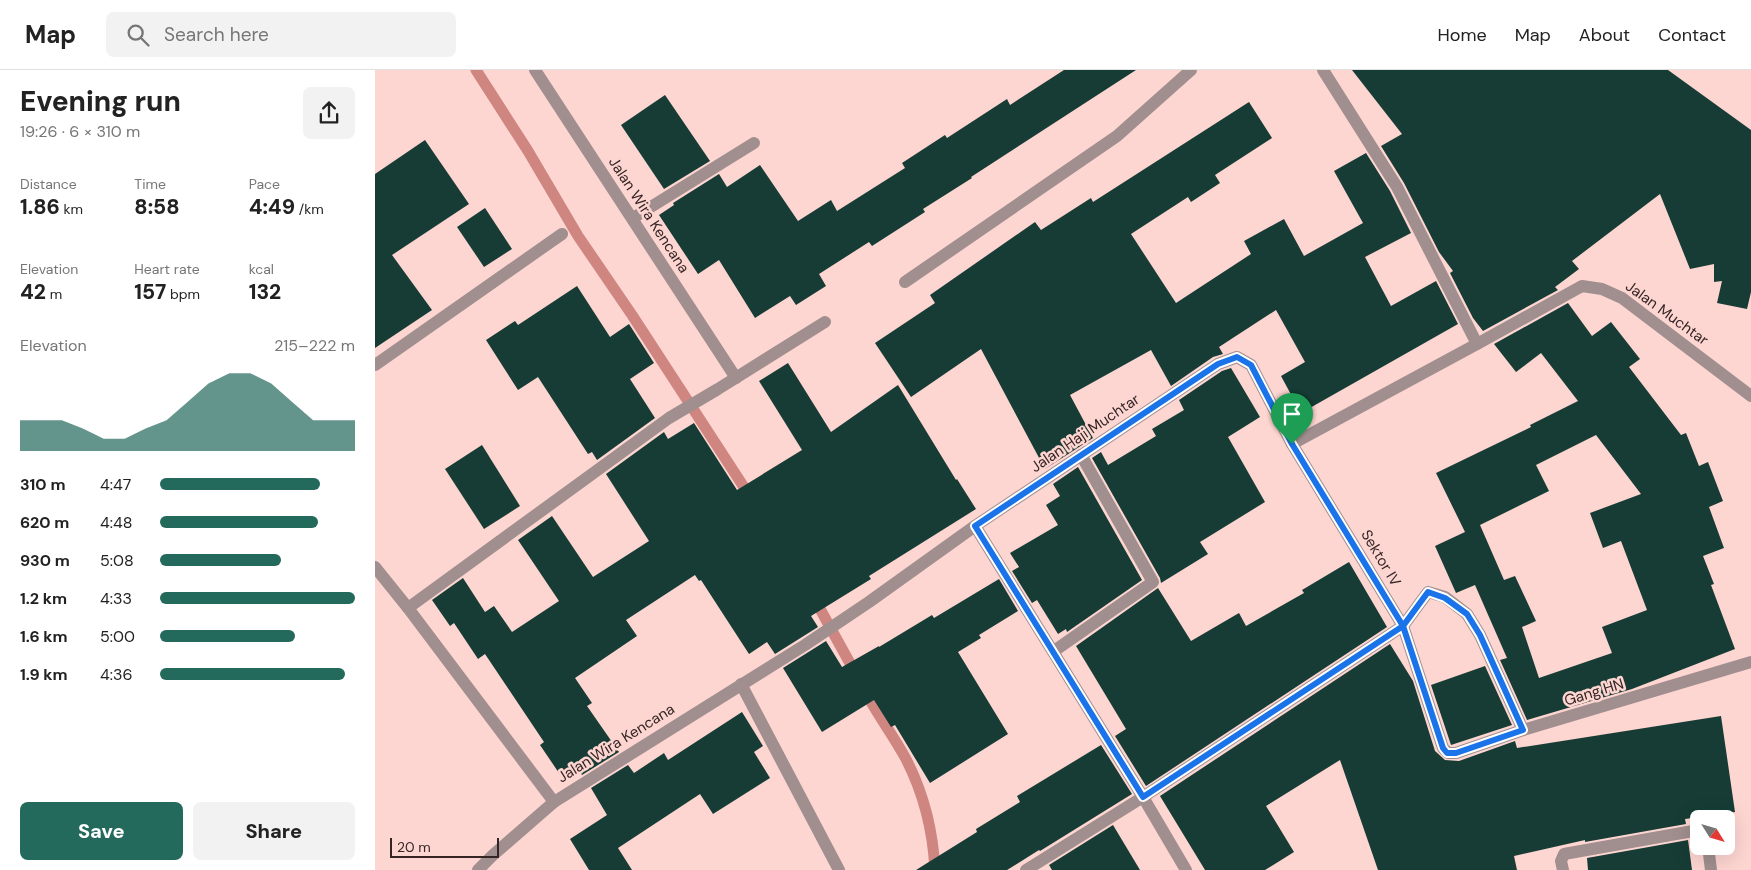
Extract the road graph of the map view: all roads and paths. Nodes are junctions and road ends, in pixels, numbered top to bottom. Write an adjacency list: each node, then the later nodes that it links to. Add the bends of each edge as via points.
1 (535, 70): 5 (street, Jalan Wira Kencana)
2 (1191, 70): 7 (street, via 1117,136)
3 (1323, 70): 9 (street, via 1397,187)
4 (755, 143): 5 (street)
5 (633, 218): 11 (street, Jalan Wira Kencana)
6 (562, 234): 10 (street)
7 (905, 282)
8 (825, 322): 11 (street)
9 (1477, 344): 12 (street, Jalan Muchtar, via 1581,286 1602,289 1622,298); 13 (street, Jalan Muchtar)
10 (375, 365)
11 (736, 378): 18 (street, via 669,418)
12 (1751, 396)
13 (1292, 444): 14 (street, Jalan Haji Muchtar, via 1251,365 1237,357 1218,364); 19 (street, Sektor IV)
14 (1081, 455): 15 (street, Jalan Haji Muchtar); 20 (street, via 1153,582)
15 (975, 526): 17 (street, Jalan Haji Muchtar); 20 (street)
16 (375, 567): 18 (street, Jalan Wira Kencana)
17 (869, 602): 22 (street, Jalan Wira Kencana)
18 (408, 608): 26 (street, Jalan Wira Kencana)
19 (1403, 626): 23 (street, via 1428,592 1445,598 1467,614 1480,635); 24 (street, Sektor IV); 25 (street)
20 (1054, 651): 25 (street)
21 (1751, 662): 23 (street, Gang HN)
22 (741, 684): 26 (street, Jalan Wira Kencana); 30 (street)
23 (1523, 730): 24 (street, Gang HN, via 1456,753)
24 (1447, 753)
25 (1143, 797): 31 (street); 32 (street)
26 (554, 802): 29 (street)
27 (1690, 832): 33 (street, via 1564,854 1561,861)
28 (1709, 855): 34 (street)
29 (478, 870)
30 (839, 870)
31 (1026, 870)
32 (1186, 870)
33 (1563, 870)
34 (1711, 870)

